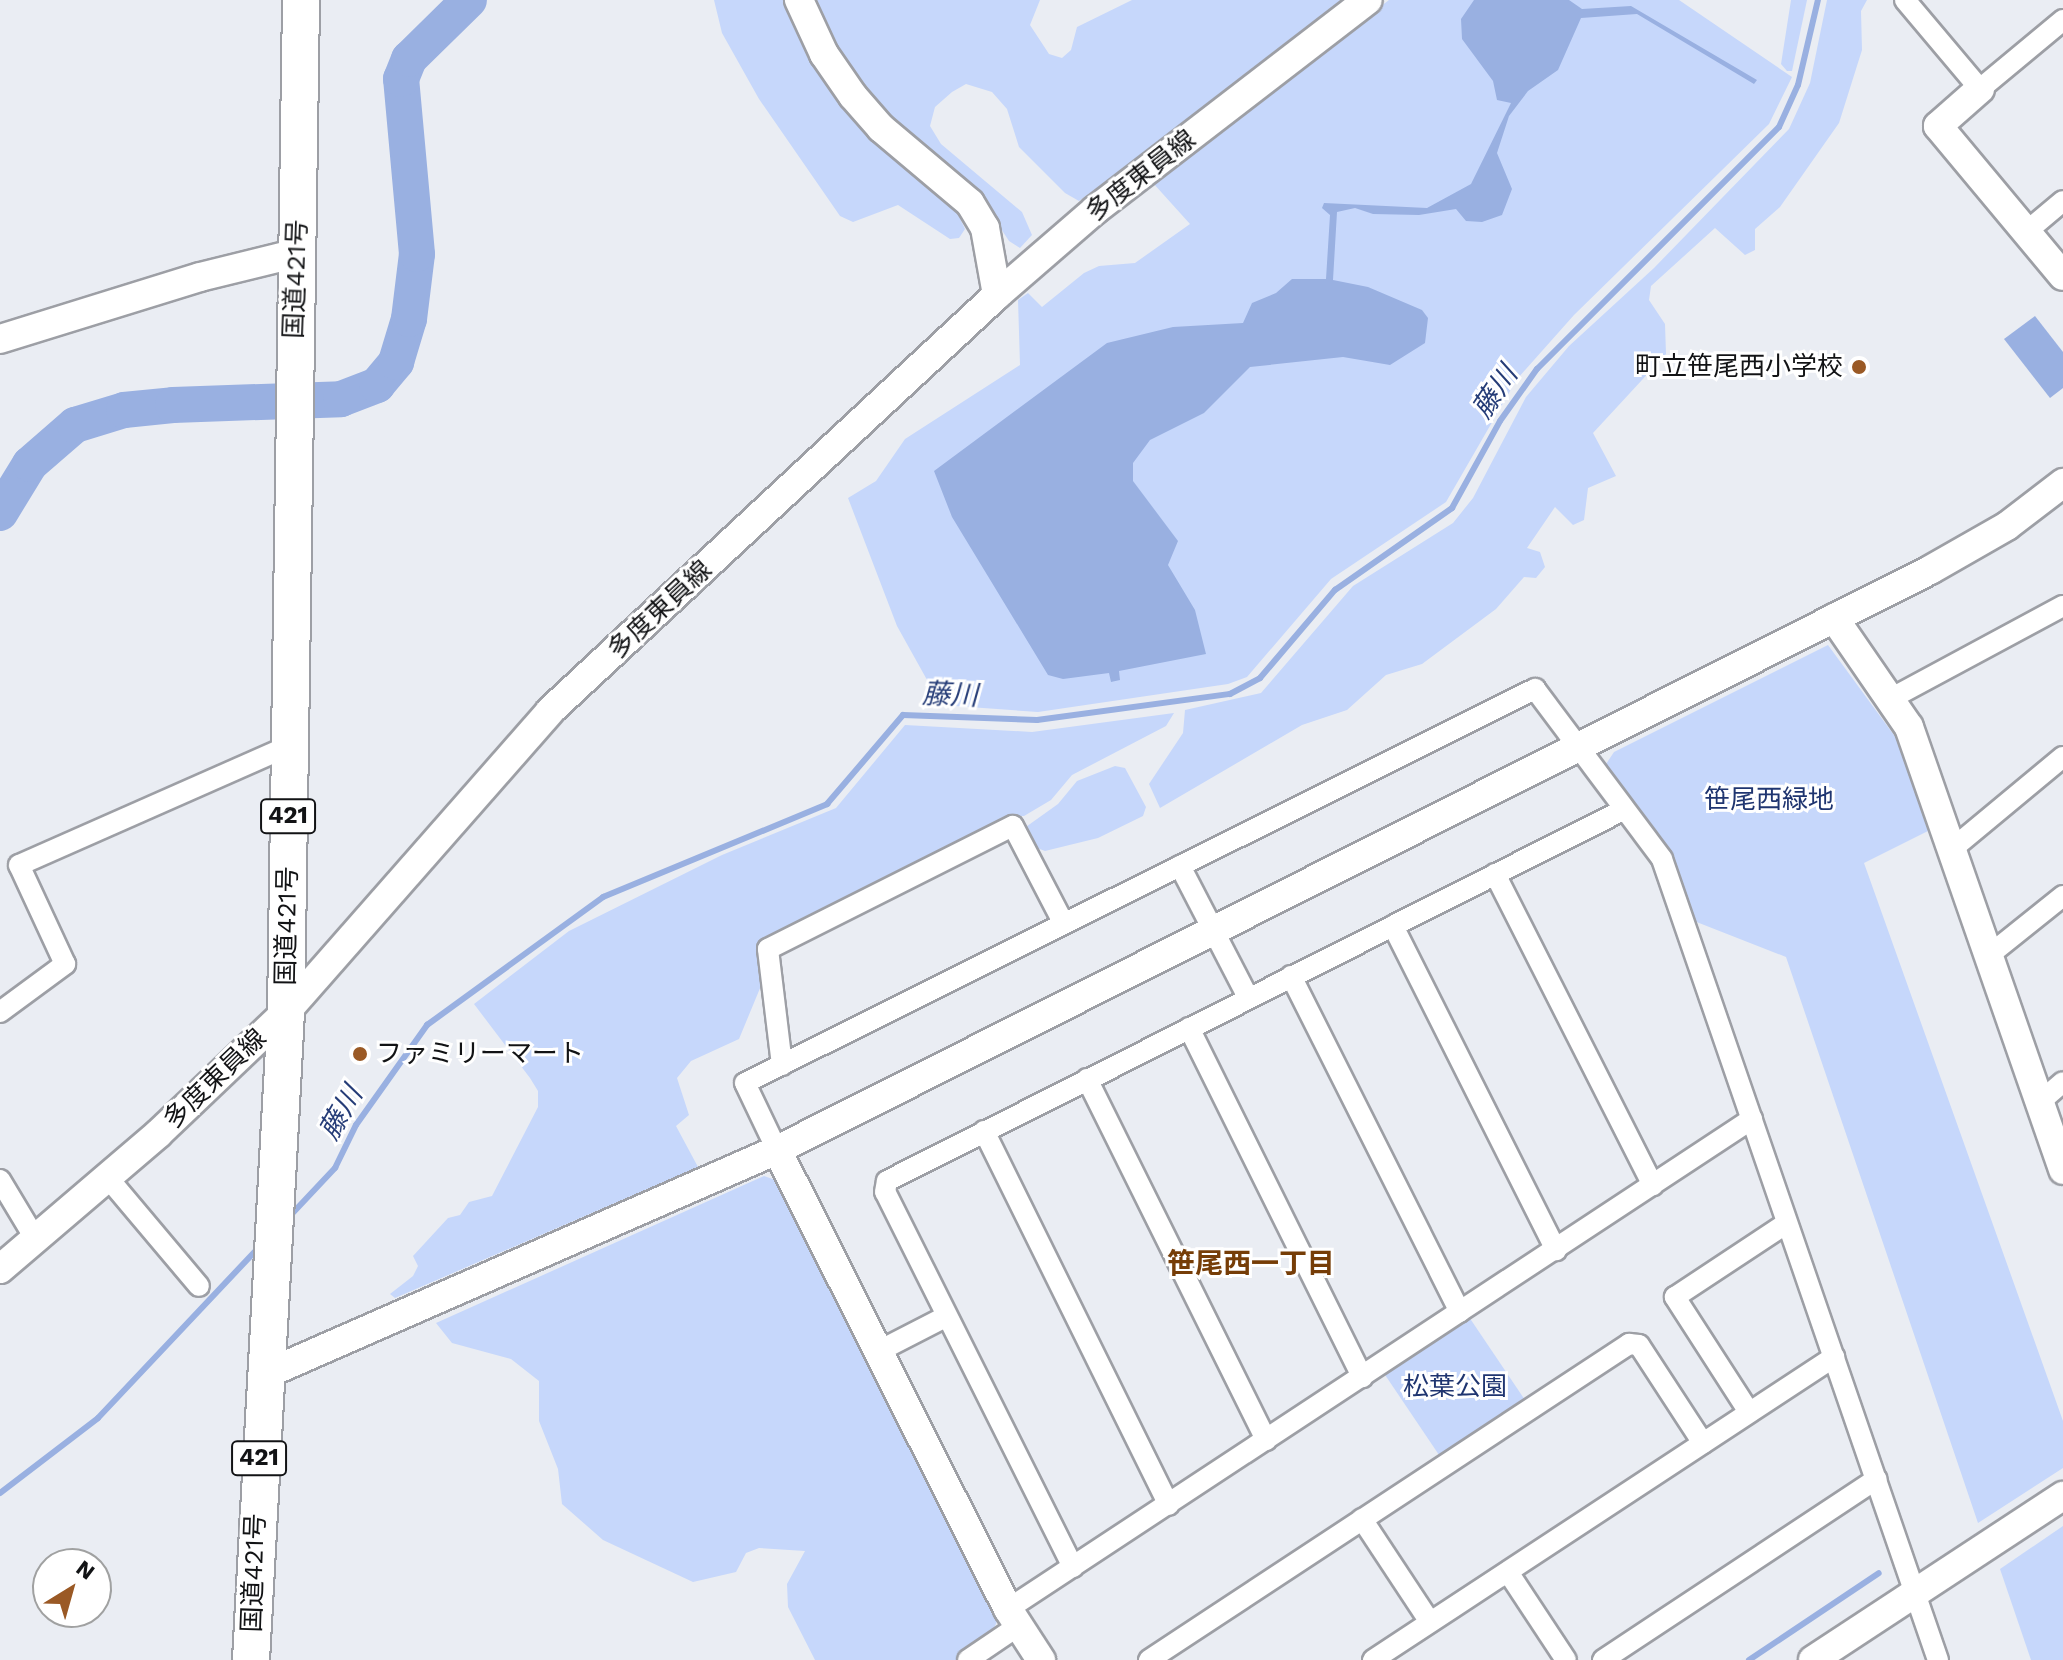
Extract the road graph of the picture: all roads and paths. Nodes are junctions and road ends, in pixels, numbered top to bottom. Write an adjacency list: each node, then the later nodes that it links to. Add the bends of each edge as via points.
1 (301, 0): 9 (highway, 国道421号 / 421)
2 (799, 0): 11 (street, via 824,54 853,96 881,128 970,203 985,228)
3 (1368, 0): 11 (street, 多度東員線, via 1095,210)
4 (1905, 0): 6 (street)
5 (2063, 20): 6 (street)
6 (1980, 89): 8 (street, via 1938,126)
7 (2063, 201): 8 (street)
8 (2026, 232): 10 (street)
9 (298, 253): 12 (street, via 200,277); 17 (highway, 国道421号 / 421)
10 (2063, 276)
11 (997, 295): 32 (street, 多度東員線, via 550,711)
12 (0, 339)
13 (2063, 483): 15 (street, via 1972,548)
14 (2063, 606): 16 (street)
15 (1834, 618): 16 (street); 18 (street)
16 (1890, 699): 21 (street, via 1909,727)
17 (289, 746): 31 (street, via 19,865 65,964); 32 (highway, 国道421号 / 421)
18 (1579, 746): 20 (street); 22 (street, via 1535,689); 27 (street)
19 (2063, 757): 21 (street)
20 (1625, 809): 23 (street); 38 (street, via 1662,859)
21 (1952, 849): 28 (street)
22 (1180, 866): 25 (street); 27 (street)
23 (1495, 874): 26 (street); 44 (street)
24 (2063, 896): 28 (street)
25 (1064, 924): 34 (street); 34 (street, via 1013,826 986,839 765,952)
26 (1393, 926): 29 (street); 47 (street)
27 (1214, 931): 30 (street); 40 (street)
28 (1988, 956): 37 (street)
29 (1291, 976): 30 (street); 50 (street)
30 (1248, 997): 33 (street)
31 (0, 1012)
32 (286, 1012): 42 (street, 多度東員線); 54 (highway, 国道421号 / 421)
33 (1189, 1028): 35 (street); 55 (street)
34 (782, 1065): 40 (street, via 744,1086)
35 (1087, 1079): 39 (street); 57 (street)
36 (2063, 1082): 37 (street)
37 (2040, 1102): 41 (street)
38 (1752, 1119): 44 (street); 45 (street)
39 (984, 1131): 51 (street, via 894,1176 885,1187); 61 (street)
40 (777, 1150): 52 (street); 54 (street)
41 (2063, 1170)
42 (108, 1178): 46 (street, 多度東員線); 49 (street)
43 (0, 1180): 46 (street)
44 (1653, 1185): 47 (street)
45 (1787, 1223): 53 (street); 56 (street, via 1675,1297)
46 (36, 1240): 48 (street, 多度東員線)
47 (1556, 1250): 50 (street)
48 (0, 1269)
49 (199, 1286)
50 (1460, 1312): 55 (street)
51 (947, 1316): 52 (street); 63 (street)
52 (879, 1351): 66 (street)
53 (1834, 1357): 56 (street); 59 (street)
54 (264, 1375): 68 (highway, 国道421号 / 421)
55 (1362, 1377): 57 (street)
56 (1749, 1412): 58 (street)
57 (1266, 1440): 61 (street)
58 (1703, 1443): 62 (street, via 1639,1345 1629,1344); 64 (street)
59 (1876, 1479): 65 (street); 74 (street)
60 (2063, 1496): 65 (street)
61 (1169, 1505): 63 (street)
62 (1362, 1519): 67 (street); 71 (street)
63 (1073, 1567): 66 (street)
64 (1508, 1572): 67 (street); 73 (street)
65 (1915, 1593): 75 (street); 76 (street)
66 (1013, 1617): 69 (street); 70 (street)
67 (1430, 1622): 72 (street)
68 (251, 1660)
69 (968, 1660)
70 (1041, 1660)
71 (1149, 1660)
72 (1373, 1660)
73 (1566, 1660)
74 (1603, 1660)
75 (1813, 1660)
76 (1938, 1660)

